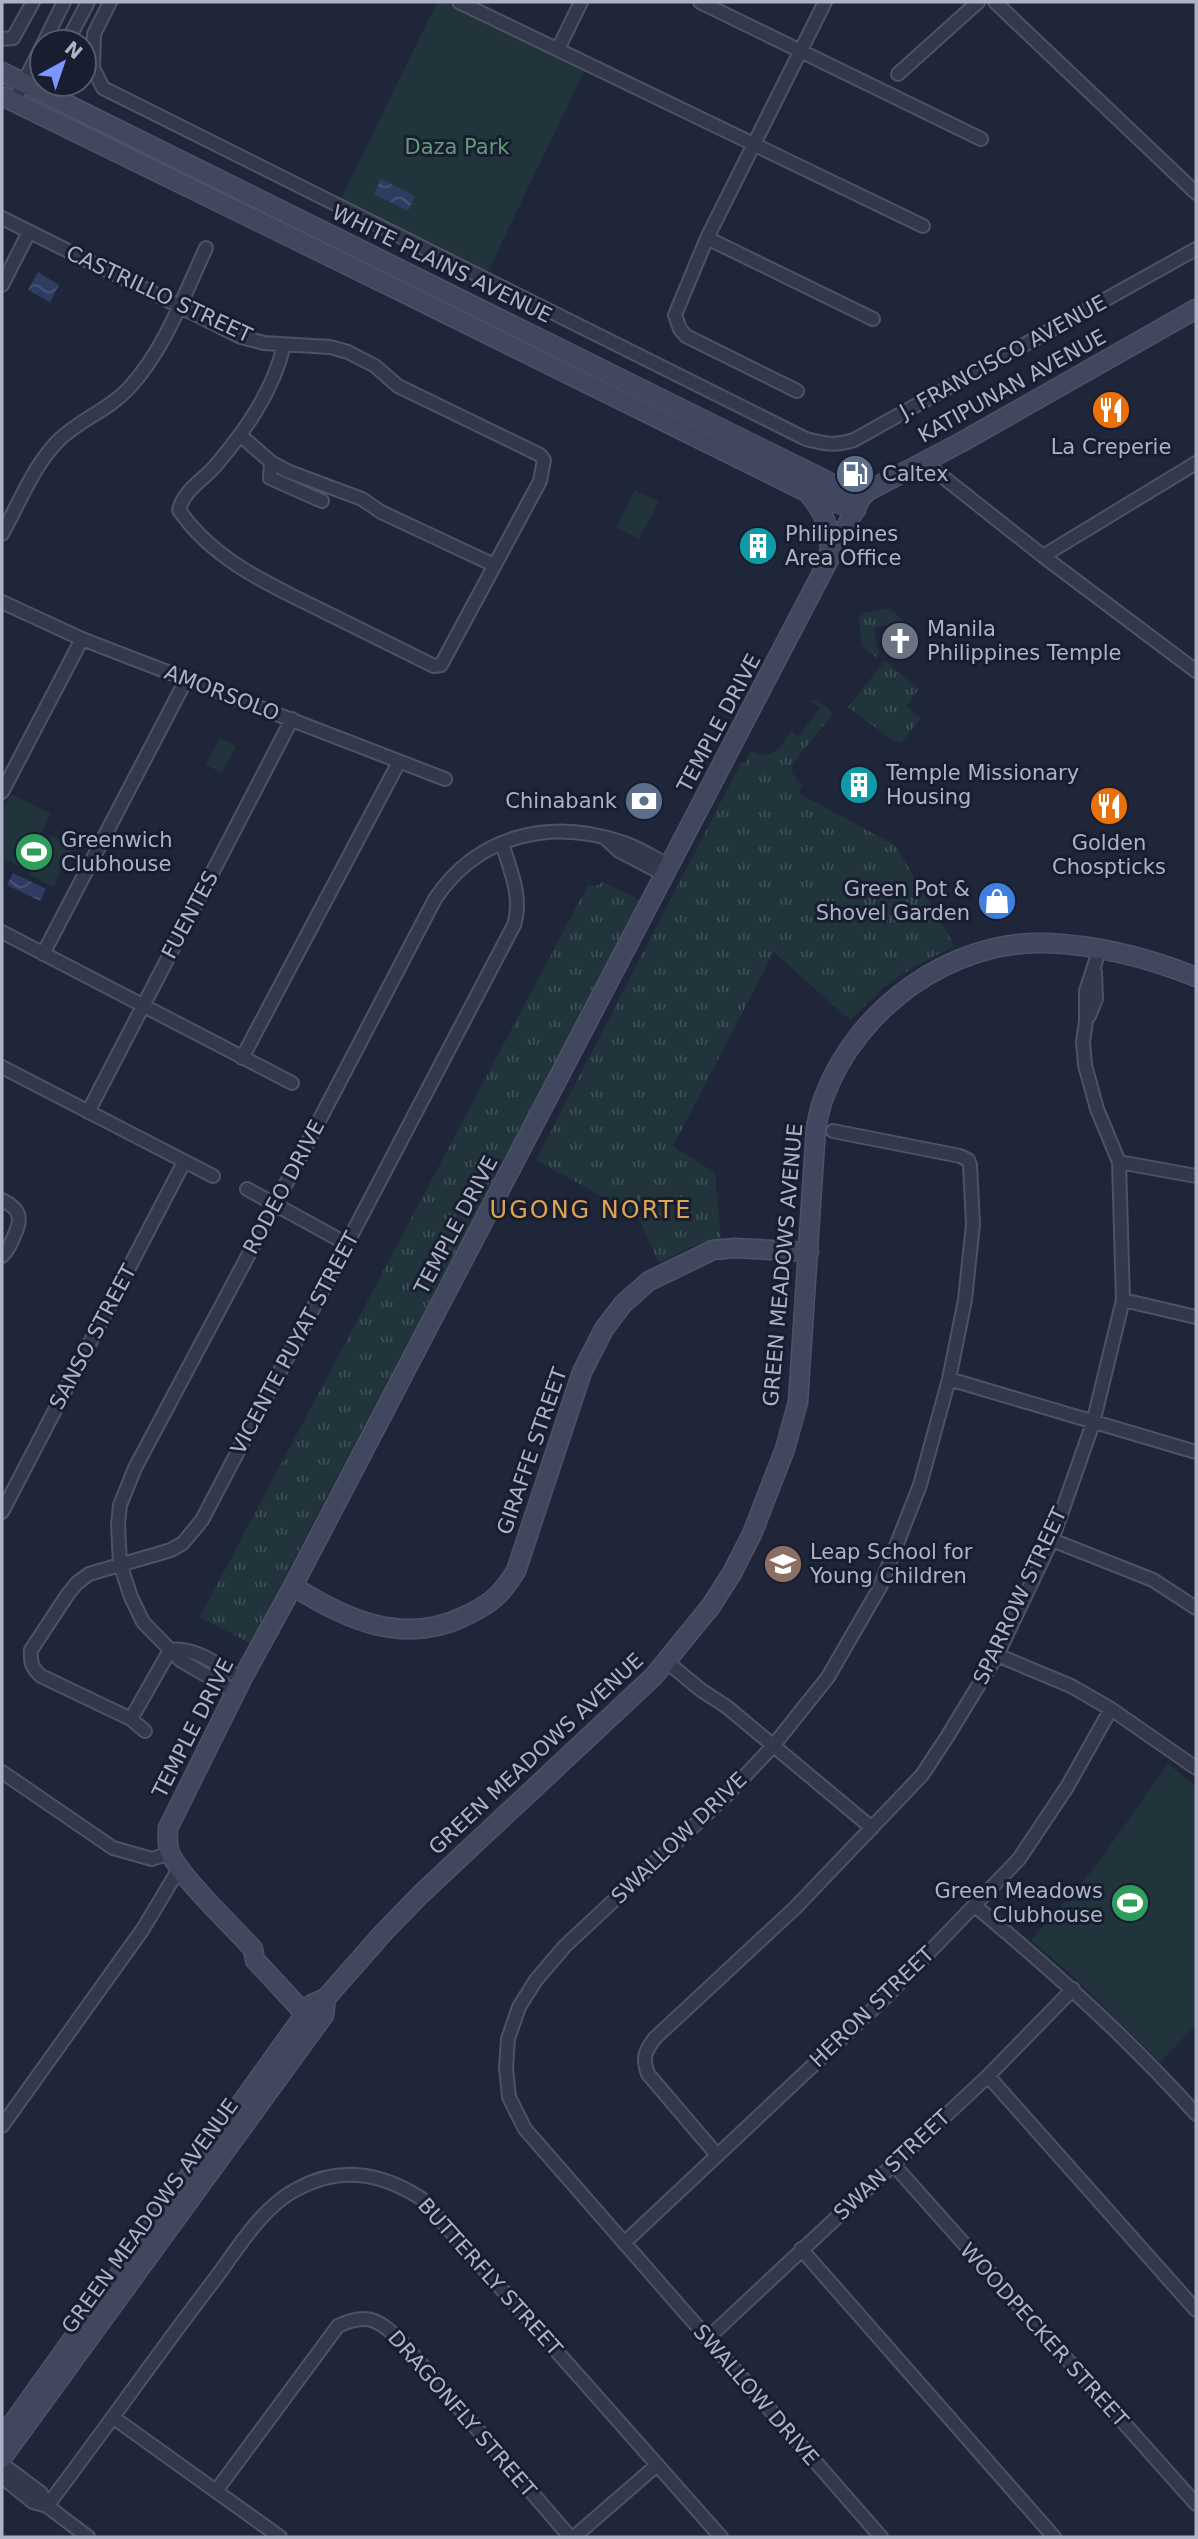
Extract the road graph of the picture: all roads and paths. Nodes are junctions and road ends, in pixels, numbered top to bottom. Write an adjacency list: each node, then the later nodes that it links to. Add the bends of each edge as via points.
1 (33, 2): 13 (street, via 13,38)
2 (64, 2): 11 (street)
3 (88, 2): 12 (street)
4 (110, 2): 33 (street, J. FRANCISCO AVENUE, via 94,34 93,68 103,89 806,439 836,445 854,440)
5 (459, 2): 14 (street)
6 (581, 2): 14 (street)
7 (700, 2): 15 (street)
8 (825, 2): 15 (street)
9 (978, 2): 17 (street)
10 (995, 2): 27 (street)
11 (51, 28)
12 (74, 28)
13 (2, 39)
14 (558, 49): 26 (street)
15 (800, 52): 25 (street); 26 (street)
16 (2, 72): 19 (street, WHITE PLAINS AVENUE)
17 (898, 74)
18 (28, 75): 19 (street)
19 (24, 83): 20 (street, WHITE PLAINS AVENUE); 23 (street)
20 (28, 84)
21 (40, 98): 24 (street)
22 (64, 98): 38 (street, WHITE PLAINS AVENUE)
23 (8, 99): 24 (street, WHITE PLAINS AVENUE)
24 (33, 112): 38 (street, WHITE PLAINS AVENUE)
25 (981, 139)
26 (754, 146): 29 (street); 31 (street)
27 (1196, 192)
28 (2, 218): 30 (street, CASTRILLO STREET)
29 (923, 226)
30 (29, 232): 34 (street); 35 (street, CASTRILLO STREET)
31 (707, 238): 37 (street); 40 (street, via 675,315 680,329)
32 (206, 248): 35 (street)
33 (1196, 249)
34 (2, 285)
35 (179, 306): 39 (street, CASTRILLO STREET, via 241,337); 48 (street, via 166,335 129,388 61,437 46,455)
36 (1196, 309): 43 (street, KATIPUNAN AVENUE)
37 (873, 319)
38 (511, 334): 45 (street, WHITE PLAINS AVENUE); 47 (street, WHITE PLAINS AVENUE)
39 (284, 345): 41 (street, via 270,389); 50 (street, CASTRILLO STREET, via 348,352 375,366 398,386 540,455 544,460 540,481)
40 (797, 391)
41 (240, 435): 42 (street); 50 (street, via 188,491 179,510 226,559 261,581 434,666 441,665)
42 (271, 462): 46 (street, via 270,478); 50 (street, via 362,499)
43 (924, 462): 47 (street, KATIPUNAN AVENUE, via 868,492); 49 (street)
44 (1196, 463): 49 (street)
45 (807, 492): 47 (street, WHITE PLAINS AVENUE); 51 (street, via 827,525 830,551)
46 (322, 500)
47 (859, 504): 51 (street, TEMPLE DRIVE)
48 (2, 534)
49 (1043, 556): 54 (street)
50 (494, 565)
51 (825, 569): 61 (street, TEMPLE DRIVE)
52 (2, 602): 53 (street, AMORSOLO)
53 (82, 639): 55 (street, AMORSOLO); 59 (street)
54 (1196, 671)
55 (186, 680): 56 (street, AMORSOLO); 64 (street)
56 (292, 719): 57 (street, AMORSOLO); 66 (street, FUENTES)
57 (399, 762): 58 (street, AMORSOLO); 67 (street)
58 (445, 779)
59 (2, 792)
60 (502, 843): 61 (street, RODEO DRIVE, via 569,830 604,838 618,851 629,851); 78 (street, RODEO DRIVE, via 461,868 435,899); 79 (street, VICENTE PUYAT STREET, via 518,900 514,925)
61 (667, 871): 90 (street, TEMPLE DRIVE)
62 (2, 932): 64 (street)
63 (1100, 948): 65 (street, GREEN MEADOWS AVENUE); 73 (street, SPARROW STREET, via 1094,969 1096,999 1083,1042 1085,1065); 80 (street, GREEN MEADOWS AVENUE, via 1020,944 980,953 944,967 883,1007 859,1033 823,1098 816,1128)
64 (43, 954): 66 (street)
65 (1196, 977)
66 (142, 1007): 67 (street); 70 (street, FUENTES)
67 (242, 1058): 69 (street)
68 (2, 1067): 70 (street)
69 (292, 1083)
70 (88, 1112): 72 (street)
71 (833, 1131): 84 (street, SWALLOW DRIVE, via 968,1160 973,1224 965,1300)
72 (184, 1162): 74 (street); 87 (street, SANSO STREET)
73 (1119, 1162): 75 (street); 82 (street, SPARROW STREET)
74 (213, 1176)
75 (1196, 1176)
76 (247, 1189): 78 (street)
77 (2, 1200): 81 (street, via 14,1206 21,1217)
78 (275, 1205): 79 (street); 89 (street, RODEO DRIVE, via 131,1477 120,1505)
79 (347, 1244): 89 (street, VICENTE PUYAT STREET, via 193,1533 171,1550)
80 (809, 1252): 90 (street, GIRAFFE STREET, via 713,1250 649,1280 618,1310 582,1372 516,1571 491,1603 445,1626 387,1628 351,1617); 94 (street, GREEN MEADOWS AVENUE, via 798,1402 770,1494 732,1573)
81 (2, 1256)
82 (1123, 1300): 83 (street); 85 (street, SPARROW STREET)
83 (1196, 1317)
84 (949, 1379): 85 (street); 99 (street, SWALLOW DRIVE, via 920,1485 880,1587 828,1676)
85 (1093, 1423): 86 (street); 88 (street, SPARROW STREET)
86 (1196, 1452)
87 (2, 1512)
88 (1052, 1540): 91 (street, via 1153,1580); 93 (street, SPARROW STREET)
89 (120, 1564): 92 (street, RODEO DRIVE, via 143,1622); 97 (street, VICENTE PUYAT STREET, via 77,1583 31,1650 31,1662 41,1676)
90 (293, 1586): 95 (street, TEMPLE DRIVE)
91 (1196, 1608)
92 (170, 1650): 95 (street, via 193,1652); 97 (street)
93 (997, 1655): 96 (street, via 1071,1686); 102 (street, SPARROW STREET, via 922,1775)
94 (670, 1658): 99 (street); 107 (street, GREEN MEADOWS AVENUE, via 421,1894)
95 (239, 1685): 103 (street, TEMPLE DRIVE, via 169,1828)
96 (1111, 1709): 100 (street); 105 (street, HERON STREET, via 1019,1859)
97 (131, 1719): 98 (street, VICENTE PUYAT STREET)
98 (145, 1731)
99 (774, 1746): 102 (street); 113 (street, SWALLOW DRIVE, via 726,1797 565,1946 519,2007 508,2039 509,2097 525,2129)
100 (1196, 1768)
101 (2, 1772): 103 (street, via 113,1848 152,1859)
102 (872, 1828): 111 (street, SPARROW STREET, via 645,2051 643,2061 649,2074)
103 (170, 1853): 104 (street)
104 (180, 1869): 107 (street, via 253,1949 255,1960); 110 (street, via 143,1929)
105 (974, 1905): 106 (street); 111 (street, HERON STREET, via 889,1994)
106 (1073, 1989): 108 (street, SWAN STREET); 109 (street)
107 (317, 2008): 117 (street, GREEN MEADOWS AVENUE)
108 (988, 2076): 112 (street, SWAN STREET); 115 (street)
109 (1196, 2112)
110 (2, 2126)
111 (717, 2155): 113 (street, HERON STREET)
112 (893, 2164): 114 (street, SWAN STREET); 125 (street, WOODPECKER STREET)
113 (624, 2243): 116 (street, SWALLOW DRIVE)
114 (801, 2249): 116 (street, SWAN STREET); 132 (street)
115 (1196, 2311)
116 (707, 2339): 131 (street, SWALLOW DRIVE)
117 (42, 2393): 119 (street, GREEN MEADOWS AVENUE); 120 (street, GREEN MEADOWS AVENUE)
118 (114, 2418): 122 (street, BUTTERFLY STREET, via 177,2328 277,2202 322,2179 373,2176 422,2199); 124 (street); 126 (street, BUTTERFLY STREET)
119 (2, 2438)
120 (2, 2458)
121 (2, 2464): 126 (street, via 41,2494)
122 (657, 2465): 129 (street); 130 (street, BUTTERFLY STREET)
123 (2, 2477): 126 (street, via 33,2502)
124 (216, 2491): 128 (street); 129 (street, DRAGONFLY STREET, via 338,2326 370,2317 403,2343)
125 (1196, 2504)
126 (47, 2506): 127 (street)
127 (88, 2537)
128 (280, 2537)
129 (572, 2537)
130 (721, 2537)
131 (881, 2537)
132 (1054, 2537)

